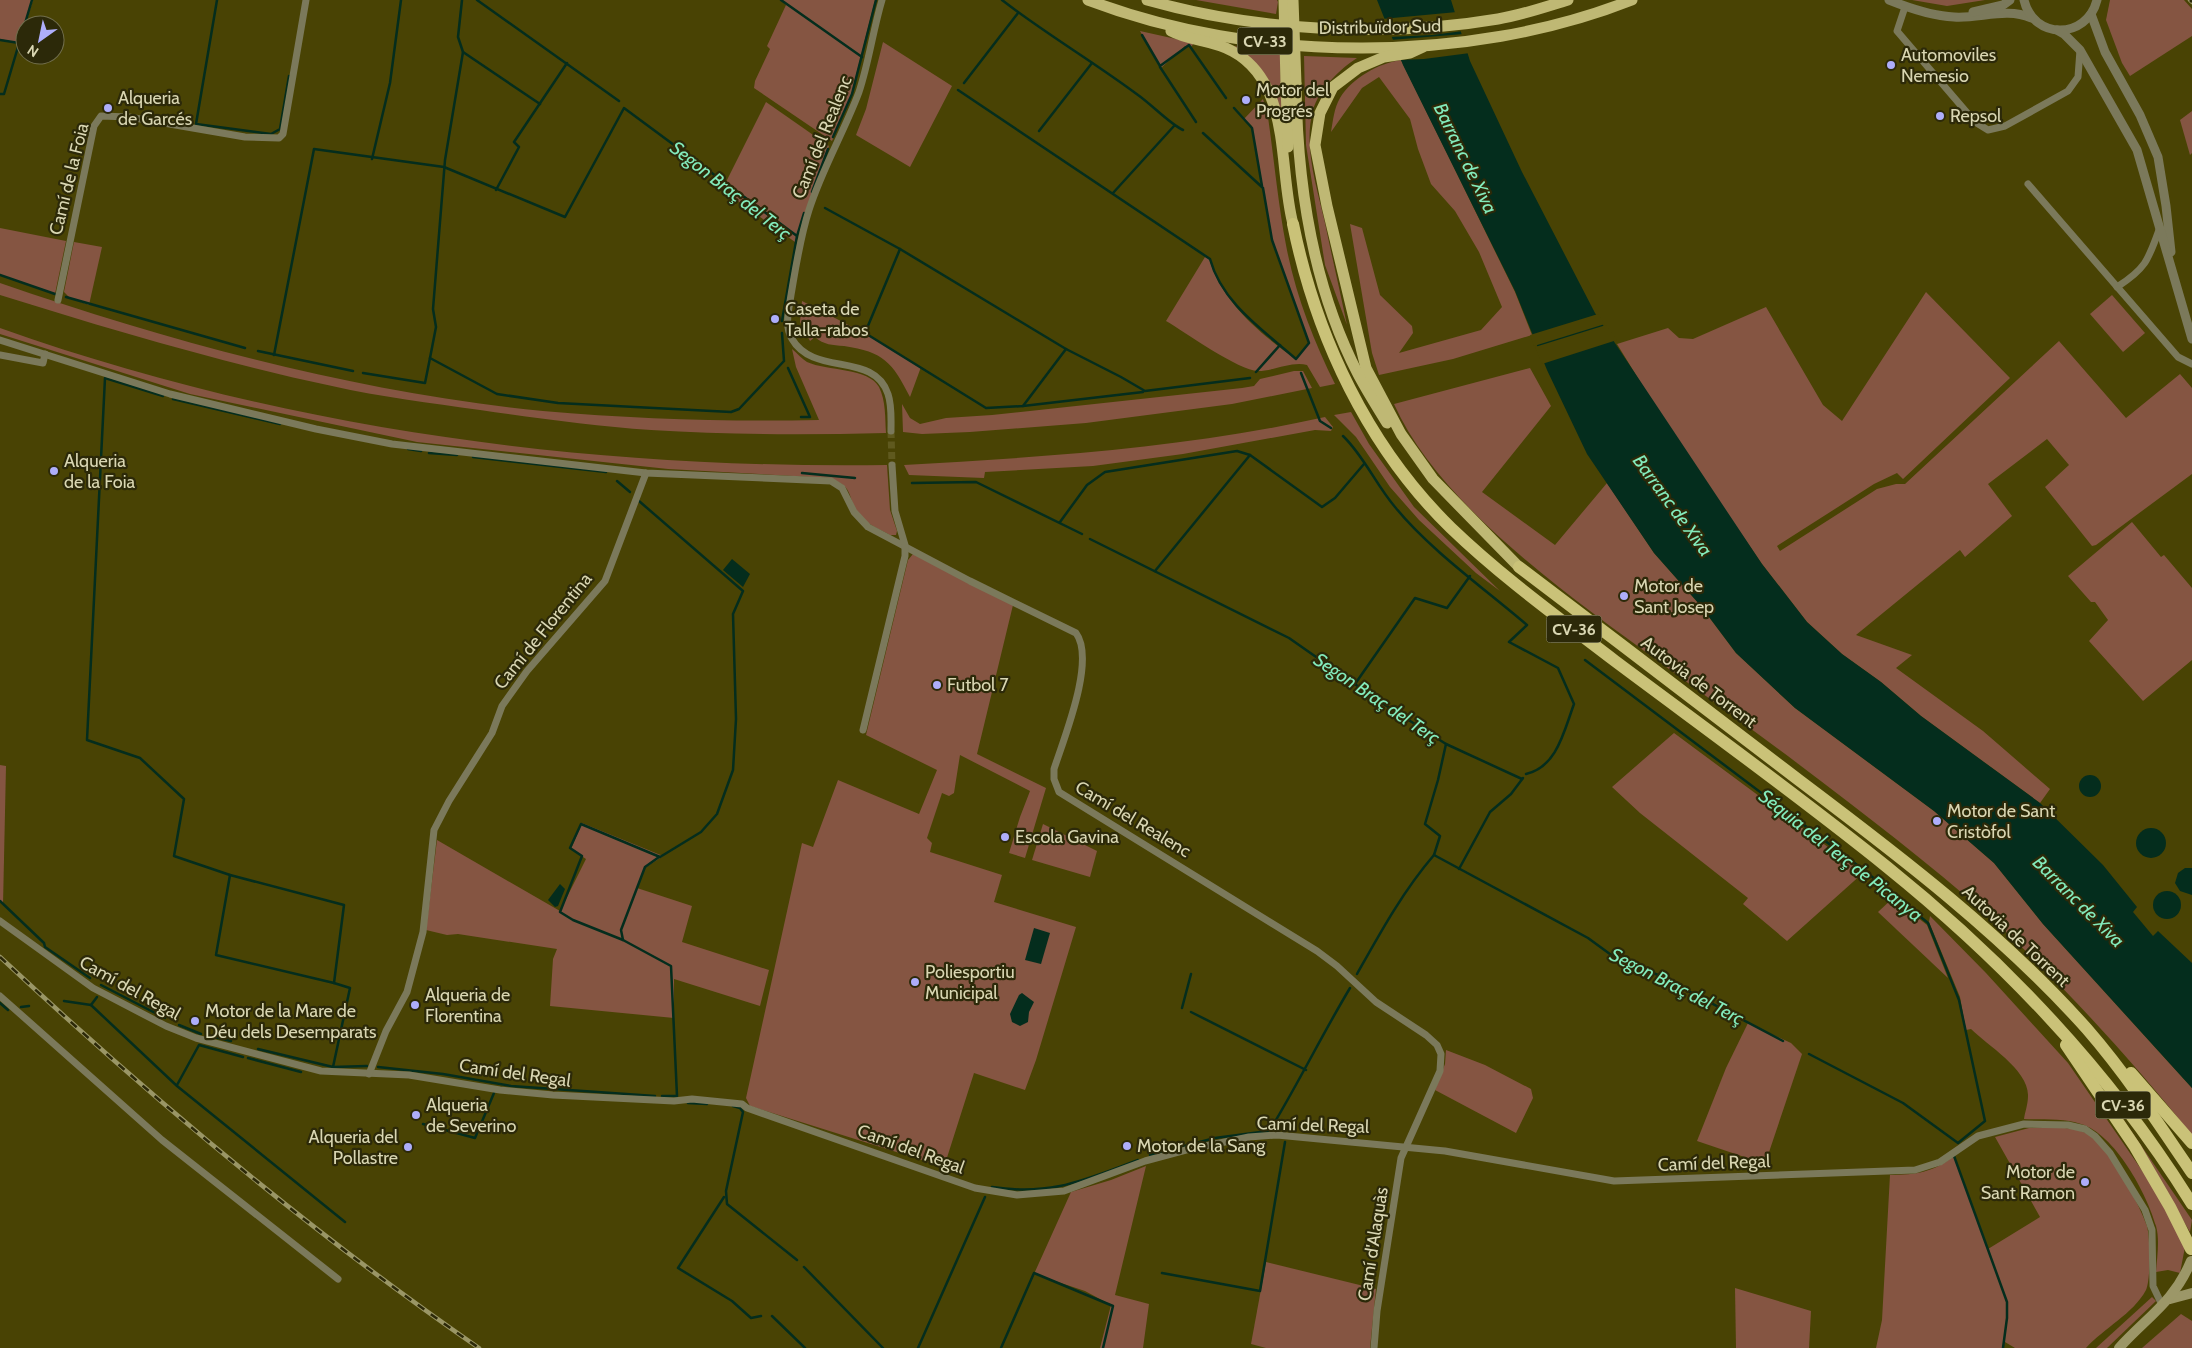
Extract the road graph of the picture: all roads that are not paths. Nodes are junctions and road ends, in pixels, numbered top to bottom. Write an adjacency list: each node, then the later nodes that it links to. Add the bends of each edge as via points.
1 (306, 0): 29 (street, Camí de la Foia, via 283,134 279,138 245,137 101,116 94,126)
2 (882, 0): 35 (street, Camí del Realenc, via 859,90 809,209 800,243 787,329 798,349 809,356 828,363 862,368 878,378 888,393)
3 (1088, 0): 19 (highway, CV-36)
4 (1147, 0): 15 (highway, Distribuïdor Sud / CV-33)
5 (1172, 0): 15 (highway)
6 (1284, 0): 23 (highway, bridge)
7 (1293, 0): 23 (highway, Autovia de Torrent / CV-36, bridge)
8 (1568, 0): 15 (highway, Distribuïdor Sud / CV-33, via 1497,19 1423,28 1369,30 1279,25)
9 (1632, 0): 21 (highway, Distribuïdor Sud / CV-33, via 1560,24 1506,36)
10 (1889, 0): 14 (street)
11 (2010, 0): 17 (street, via 1994,8)
12 (2024, 0): 18 (street)
13 (2097, 0): 16 (street)
14 (1905, 7): 17 (street); 22 (street, via 1897,31 1975,122 1988,130 2006,126 2068,91 2078,77)
15 (1203, 12)
16 (2092, 14): 20 (street, via 2076,27); 27 (street, via 2104,52 2140,115 2158,157)
17 (1952, 17): 18 (street, via 2010,13)
18 (2031, 18): 20 (street)
19 (1155, 22): 21 (highway, Distribuïdor Sud / CV-33, via 1237,38 1302,45); 25 (highway, CV-36, via 1174,32 1232,50 1257,72 1273,101 1278,119 1288,202)
20 (2057, 30): 22 (street)
21 (1423, 47): 39 (highway, via 1358,68 1333,87 1320,112 1315,145 1366,368 1401,434 1433,479)
22 (2080, 50): 26 (street, via 2137,150)
23 (1291, 84): 25 (highway); 39 (highway, Autovia de Torrent / CV-36, via 1307,218 1316,258 1331,309 1358,373 1396,438 1429,482 1458,514)
24 (2028, 184): 28 (street)
25 (1294, 224): 43 (highway, Autovia de Torrent / CV-36, via 1317,314 1344,377 1385,448 1450,526 1509,580 1886,866 1973,941)
26 (2159, 230): 27 (street); 28 (street, via 2139,272)
27 (2172, 270): 30 (street)
28 (2117, 287): 34 (street, via 2178,357)
29 (58, 300)
30 (2192, 339)
31 (0, 340): 32 (street)
32 (45, 354): 33 (street, via 43,363); 37 (street, via 170,394 383,442)
33 (0, 355)
34 (2192, 364)
35 (891, 431)
36 (892, 465): 38 (street, via 895,511)
37 (646, 472): 38 (street, via 835,482 842,488 860,520); 45 (street, Camí de Florentina, via 605,581 527,671 502,706 492,733 434,830 423,932 414,966 407,992 386,1031)
38 (905, 545): 40 (street); 47 (street, Camí del Realenc, via 1076,633 1082,641 1083,661 1073,709 1054,769 1059,792 1317,951 1376,1002 1437,1045 1441,1054 1440,1070)
39 (1519, 567): 44 (highway, Autovia de Torrent / CV-36, via 1946,893 2036,975)
40 (863, 730)
41 (0, 921): 45 (street, Camí del Regal, via 93,988 166,1026 196,1038 321,1071)
42 (0, 996): 51 (street, via 162,1140)
43 (2045, 1014): 49 (highway, Autovia de Torrent / CV-36, via 2081,1052 2142,1129); 50 (highway, via 2135,1147 2174,1214)
44 (2088, 1030): 46 (highway); 48 (highway, Autovia de Torrent / CV-36, via 2155,1118)
45 (369, 1074): 47 (street, Camí del Regal, via 409,1074 525,1093 742,1104 975,1188 1017,1195 1064,1191 1145,1161 1249,1137 1277,1135)
46 (2192, 1143)
47 (1405, 1145): 53 (street, Camí del Regal, via 1614,1181 1915,1170 1940,1162 1978,1136 2024,1124 2068,1125 2095,1136 2139,1198 2152,1230 2153,1286); 54 (street, Camí d'Alaquàs, via 1377,1311)
48 (2192, 1174)
49 (2192, 1204)
50 (2192, 1257): 53 (main road, via 2182,1282)
51 (338, 1279)
52 (2192, 1293): 53 (main road)
53 (2166, 1302): 55 (main road)
54 (1374, 1348)
55 (2119, 1348)

